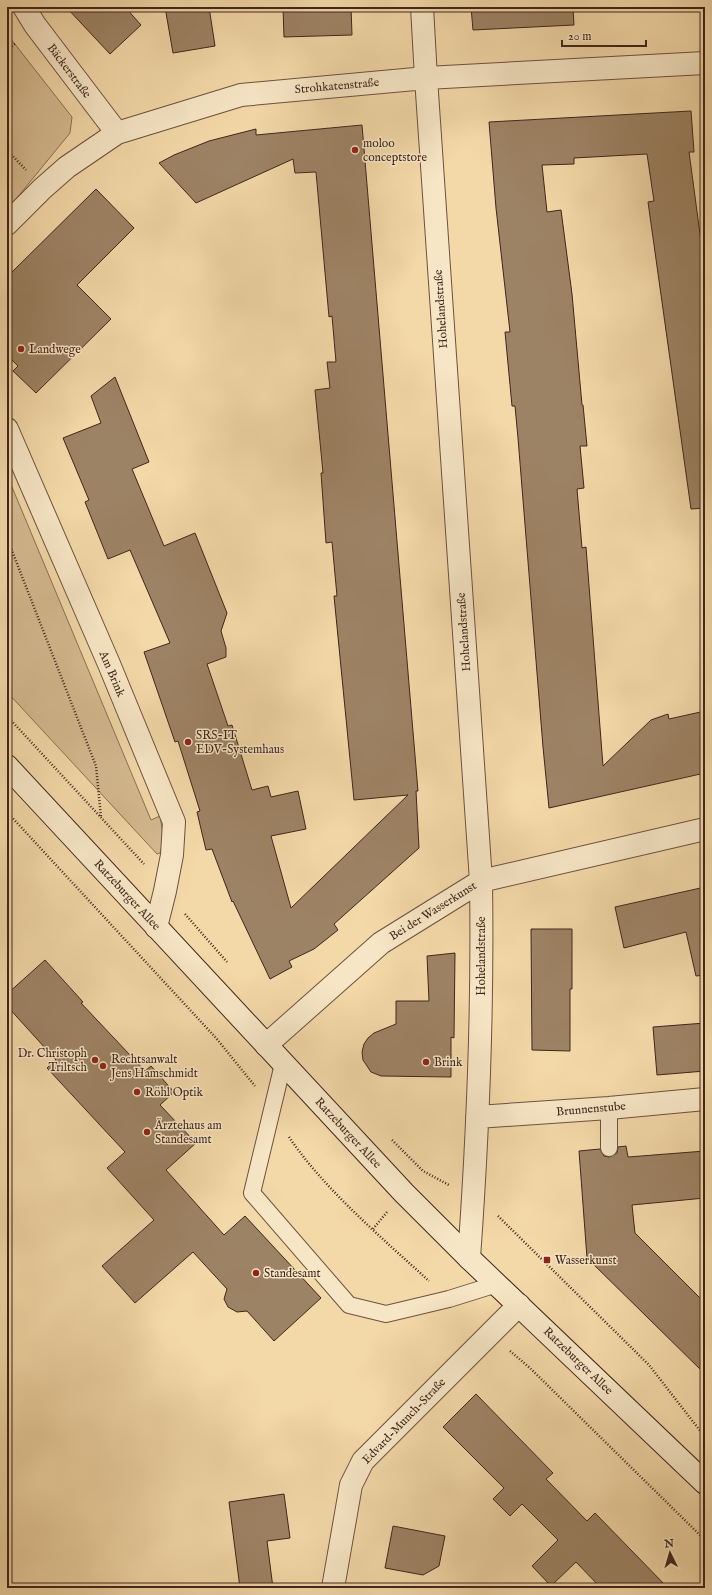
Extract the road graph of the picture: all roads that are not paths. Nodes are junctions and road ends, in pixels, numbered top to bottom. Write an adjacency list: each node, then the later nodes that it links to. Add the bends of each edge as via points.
1 (24, 7): 5 (street, Bäckerstraße, via 35,26)
2 (422, 7): 4 (street, Hohelandstraße)
3 (705, 63): 4 (street, Strohkatenstraße)
4 (426, 78): 5 (street, Strohkatenstraße, via 241,95); 10 (street, Hohelandstraße)
5 (116, 133): 6 (street, Strohkatenstraße, via 67,167)
6 (7, 224)
7 (7, 429): 11 (street, Am Brink, via 174,822 172,855)
8 (7, 766): 11 (street, Ratzeburger Allee)
9 (705, 829): 10 (street, Bei der Wasserkunst)
10 (481, 881): 12 (street, Bei der Wasserkunst, via 381,943); 16 (street, Hohelandstraße, via 482,955)
11 (156, 927): 12 (street, Ratzeburger Allee)
12 (266, 1045): 13 (street, Ratzeburger Allee)
13 (283, 1064): 18 (street, Ratzeburger Allee); 19 (lane, via 252,1193 349,1304 386,1314)
14 (705, 1098): 15 (street, Brunnenstube)
15 (609, 1108): 16 (street, Brunnenstube); 17 (lane)
16 (477, 1117): 18 (street, Hohelandstraße)
17 (609, 1148)
18 (469, 1258): 19 (street, Ratzeburger Allee)
19 (497, 1284): 20 (street, Ratzeburger Allee)
20 (519, 1305): 21 (street, Ratzeburger Allee); 22 (street, Edvard-Munch-Straße, via 363,1461 351,1485)
21 (705, 1483)
22 (333, 1588)

